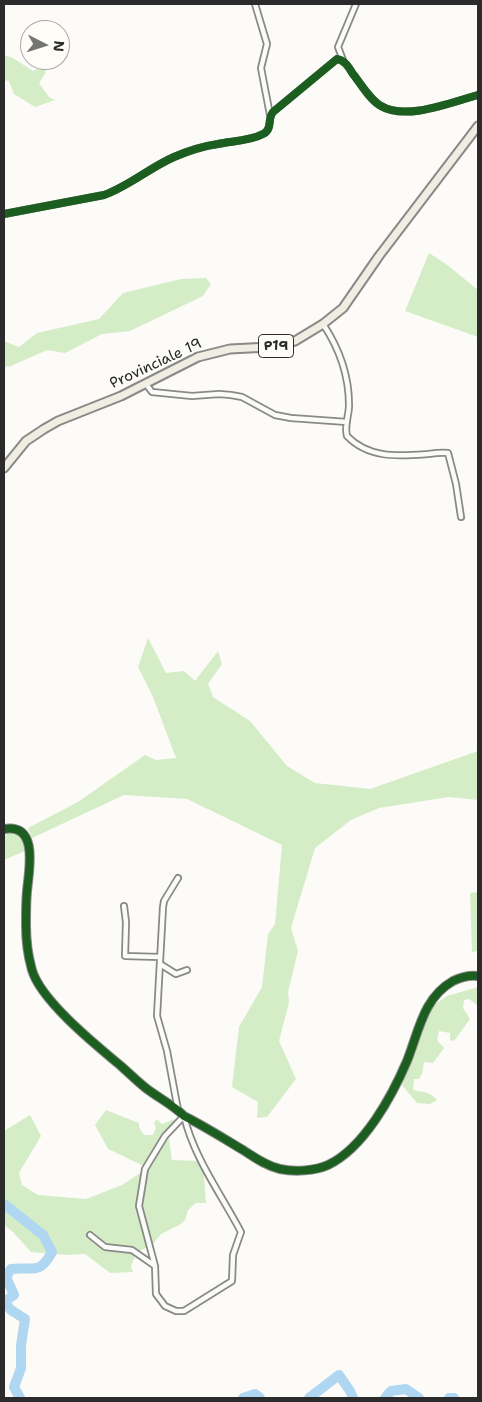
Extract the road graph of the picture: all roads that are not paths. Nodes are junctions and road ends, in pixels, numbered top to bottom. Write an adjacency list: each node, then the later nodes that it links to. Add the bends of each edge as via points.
1 (255, 4): 5 (street, via 267,44 261,68)
2 (356, 4): 3 (street, via 338,48)
3 (344, 61): 4 (street, via 382,107 422,110); 5 (street, via 337,59)
4 (478, 94)
5 (270, 115): 7 (street, via 265,134 175,156 118,190 74,202)
6 (478, 126): 8 (main road, Provinciale 19 / P19, via 343,308)
7 (4, 214)
8 (323, 324): 9 (main road, Provinciale 19 / P19, via 289,343 204,355); 10 (street, via 345,370 349,403)
9 (146, 384): 10 (street, via 152,392 232,395 274,415); 11 (main road, Provinciale 19 / P19, via 44,429 26,442)
10 (347, 422): 12 (street, via 346,436 370,452 402,455 448,453)
11 (4, 468)
12 (461, 517)
13 (4, 829): 20 (street, via 18,829 30,849 26,927 30,961 38,983 89,1039 163,1102)
14 (178, 878): 16 (street, via 164,901)
15 (124, 906): 16 (street, via 125,956)
16 (160, 958): 17 (street)
17 (160, 964): 18 (street, via 176,974); 20 (street, via 157,1016)
18 (187, 970)
19 (478, 976): 21 (street, via 457,979 434,996 400,1076 367,1131 352,1148 326,1166 296,1170 270,1166)
20 (178, 1110): 21 (street)
21 (184, 1116): 23 (street, via 164,1136 145,1169 139,1206); 23 (street, via 210,1180 241,1232 233,1255 232,1281 184,1311 176,1311 165,1306 156,1294)
22 (90, 1235): 23 (street, via 105,1247 132,1250)
23 (155, 1266)

